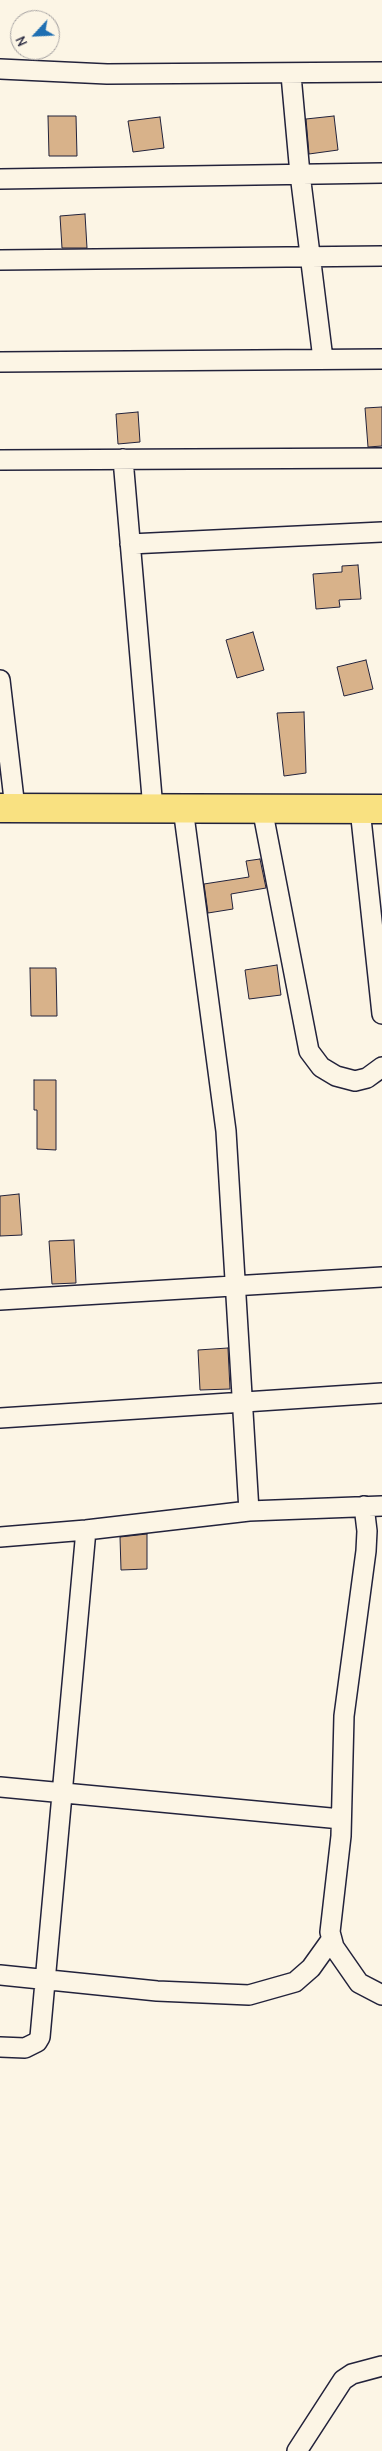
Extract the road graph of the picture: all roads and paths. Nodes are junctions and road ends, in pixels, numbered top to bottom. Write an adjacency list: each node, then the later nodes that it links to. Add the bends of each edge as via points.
1 (0, 69): 3 (street, via 107,74)
2 (382, 72): 3 (street)
3 (291, 74): 5 (street)
4 (382, 173): 5 (street)
5 (300, 174): 6 (street); 8 (street)
6 (0, 179)
7 (382, 256): 8 (street)
8 (310, 257): 9 (street); 10 (street)
9 (0, 260)
10 (323, 359): 11 (street); 12 (street)
11 (382, 359)
12 (0, 362)
13 (382, 458): 14 (street)
14 (123, 459): 15 (street); 17 (street)
15 (0, 460)
16 (382, 532): 17 (street)
17 (130, 544): 22 (street)
18 (0, 680): 19 (street)
19 (7, 808): 22 (highway)
20 (183, 808): 21 (highway); 22 (highway); 27 (street, via 226,1131)
21 (262, 808): 23 (highway); 25 (street, via 309,1051 321,1067 336,1076 355,1080 367,1078)
22 (153, 809)
23 (371, 809): 24 (street)
24 (382, 1014)
25 (382, 1067)
26 (382, 1277): 27 (street)
27 (235, 1285): 28 (street); 30 (street)
28 (0, 1300)
29 (382, 1393): 30 (street)
30 (242, 1401): 31 (street); 33 (street)
31 (0, 1418)
32 (373, 1506): 33 (street); 38 (street, via 367,1531 344,1716)
33 (249, 1511): 34 (street)
34 (86, 1530): 35 (street); 37 (street)
35 (0, 1537)
36 (0, 1787): 37 (street)
37 (62, 1792): 38 (street); 41 (street)
38 (341, 1818): 39 (street)
39 (331, 1940): 41 (street, via 311,1968 295,1982 249,1994 157,1991); 42 (street, via 359,1983)
40 (0, 1974): 41 (street)
41 (46, 1979): 43 (street, via 37,2042 25,2048)
42 (382, 1995)
43 (0, 2047)
44 (382, 2366): 45 (street, via 352,2374 343,2380)
45 (297, 2451)

